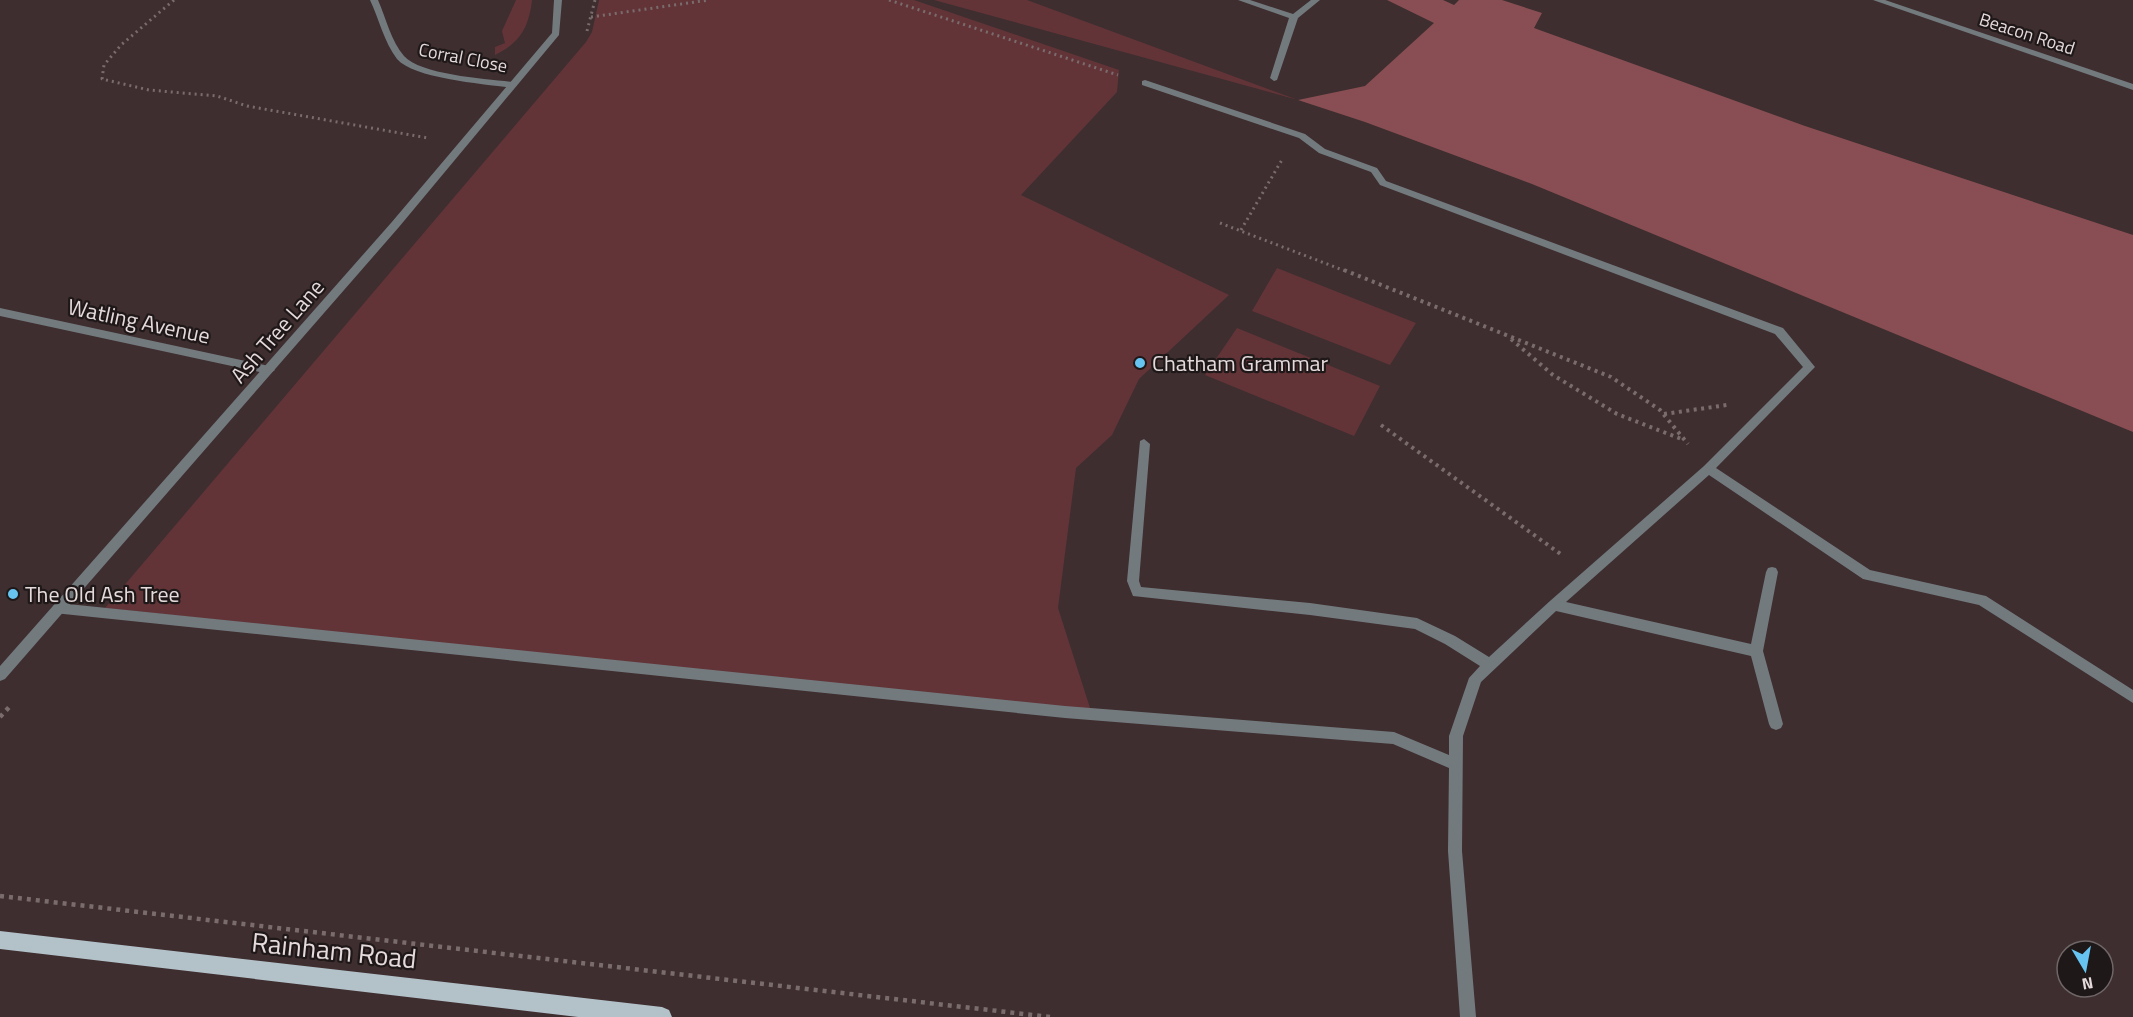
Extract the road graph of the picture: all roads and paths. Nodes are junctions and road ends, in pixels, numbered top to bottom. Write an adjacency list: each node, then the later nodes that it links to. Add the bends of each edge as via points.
1 (174, 0): 16 (path, via 121,45 104,65 102,79 164,92 208,94 247,106)
2 (374, 0): 13 (street, Corral Close, via 399,55 407,63 425,71)
3 (558, 0): 10 (street, Ash Tree Lane)
4 (709, 0): 10 (path)
5 (889, 0): 12 (path)
6 (1242, 0): 9 (street)
7 (1316, 0): 9 (street)
8 (1877, 0): 14 (street, Beacon Road)
9 (1294, 17): 11 (street)
10 (557, 20): 13 (street, Ash Tree Lane, via 556,33)
11 (1274, 78)
12 (1145, 83): 15 (street)
13 (513, 85): 16 (street, Ash Tree Lane)
14 (2133, 87)
15 (1296, 134): 18 (path); 22 (street, via 1322,152 1374,170 1383,183 1779,331 1810,367)
16 (465, 143): 21 (street, Ash Tree Lane)
17 (1220, 223): 18 (path)
18 (1241, 230): 20 (path)
19 (0, 312): 21 (street, Watling Avenue)
20 (1506, 334): 23 (path, via 1611,377); 25 (path, via 1553,375 1617,414)
21 (269, 370): 31 (street, Ash Tree Lane)
22 (1782, 397): 23 (path); 27 (street)
23 (1664, 414): 25 (path)
24 (1381, 425): 29 (path)
25 (1685, 440): 27 (path)
26 (1144, 444): 33 (street, via 1133,581 1137,592 1409,622 1450,639)
27 (1708, 469): 29 (street); 35 (street, via 1867,575 1982,600)
28 (1772, 572): 32 (street)
29 (1590, 574): 30 (street)
30 (1554, 604): 32 (street); 33 (street)
31 (58, 609): 34 (street, Ash Tree Lane); 37 (street, via 1065,712 1394,738)
32 (1756, 651): 36 (street)
33 (1488, 664): 37 (street, via 1472,687 1457,727)
34 (0, 675)
35 (2133, 697)
36 (1776, 724)
37 (1455, 764): 42 (street, via 1455,852)
38 (0, 896): 41 (path)
39 (0, 940): 40 (main road, Rainham Road)
40 (662, 1017)
41 (1050, 1017)
42 (1468, 1017)

